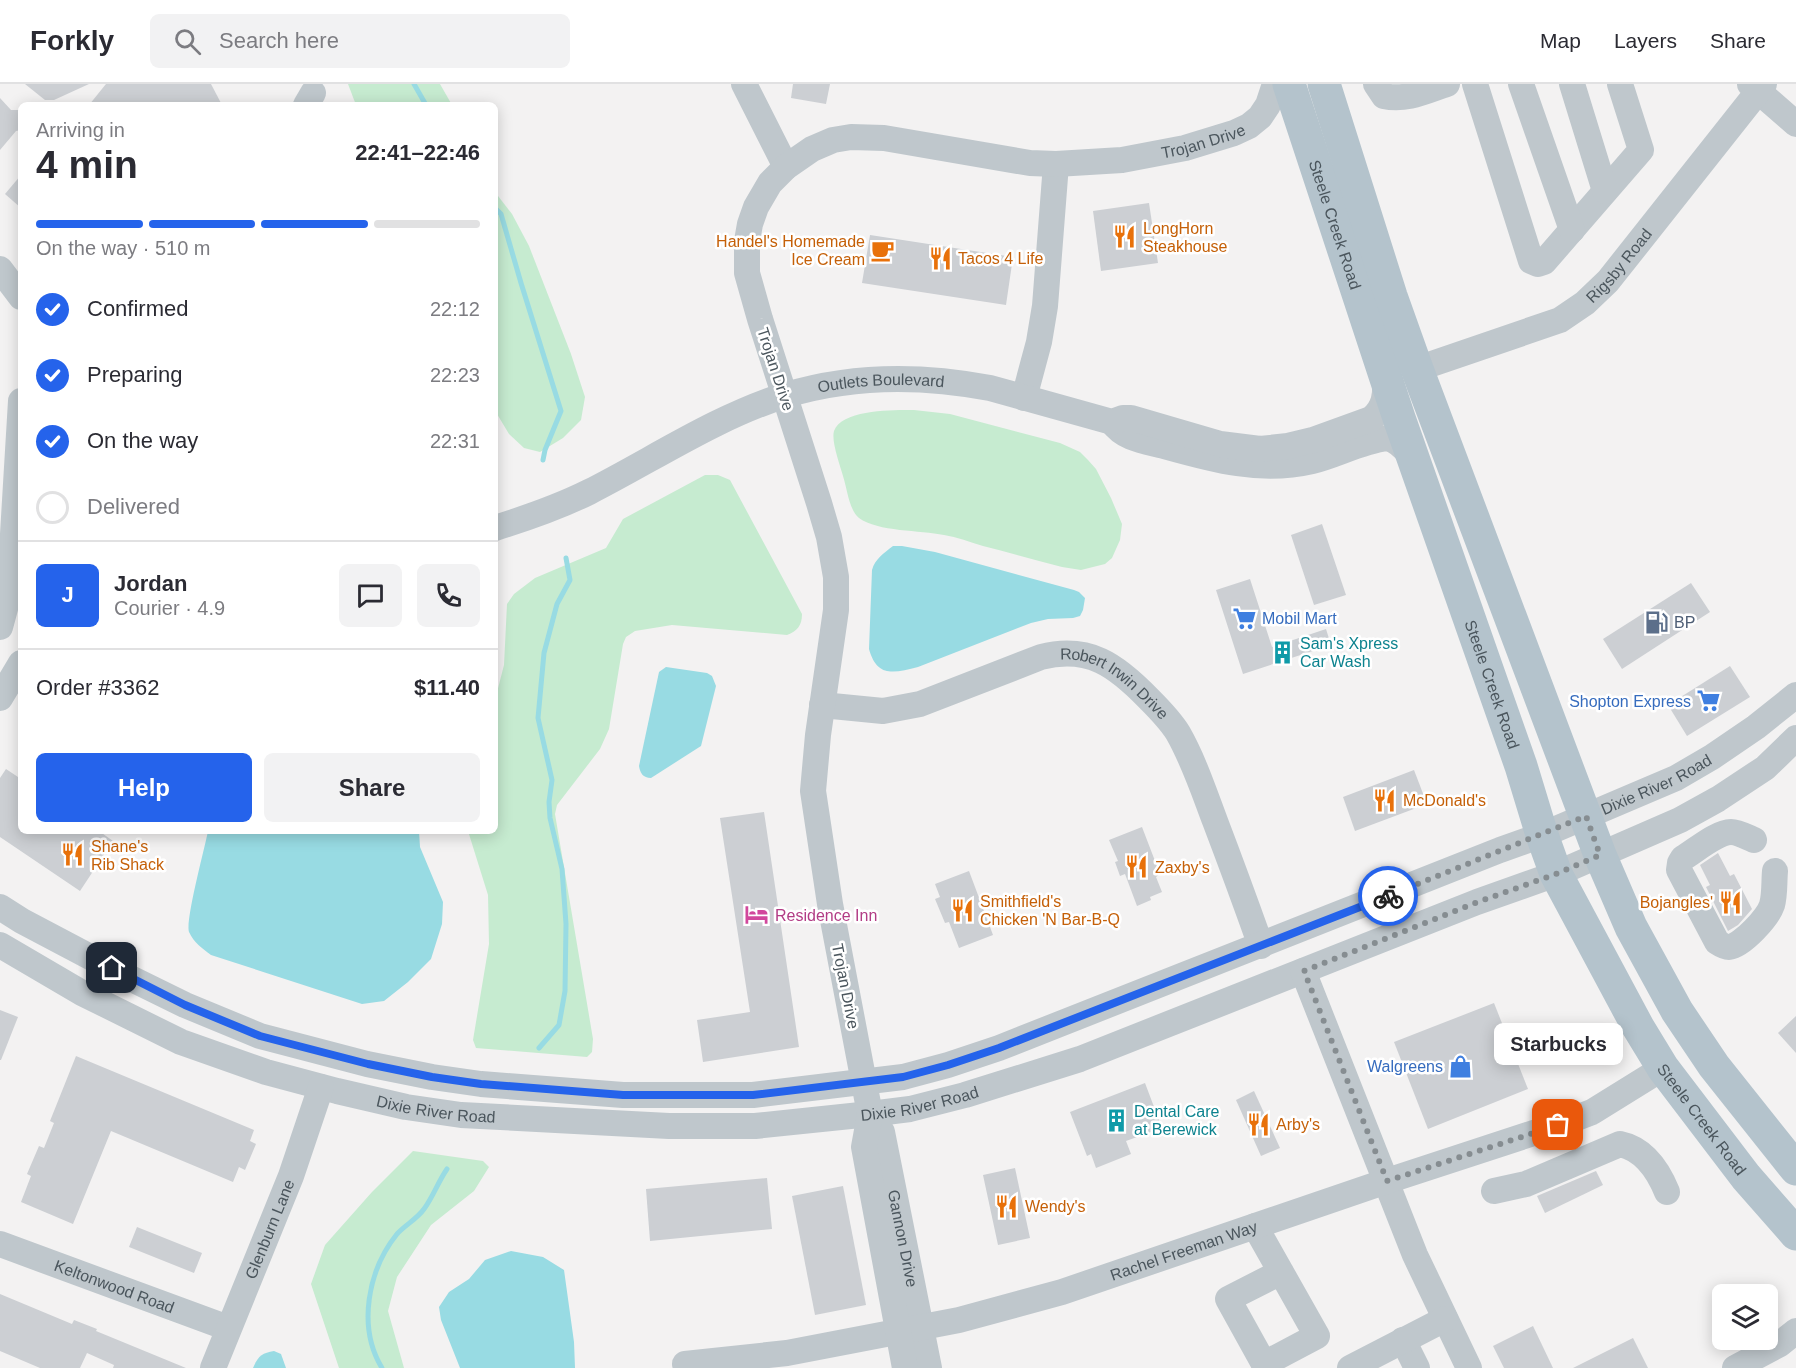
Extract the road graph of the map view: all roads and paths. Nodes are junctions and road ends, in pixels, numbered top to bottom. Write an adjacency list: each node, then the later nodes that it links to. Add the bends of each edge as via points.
1 (744, 84): 14 (street)
2 (1275, 84): 13 (street, Trojan Drive, via 1260,117 1234,134 1146,156)
3 (1289, 84): 18 (main road, Steele Creek Road)
4 (1324, 84): 20 (main road, Steele Creek Road)
5 (1376, 84): 6 (street, via 1384,96 1397,99)
6 (1447, 84)
7 (1475, 84): 16 (street, via 1531,261 1544,262)
8 (1521, 84): 16 (street)
9 (1572, 84): 15 (street)
10 (1620, 84): 15 (street, via 1641,150)
11 (1758, 86): 12 (street); 20 (street, Rigsby Road, via 1608,281 1585,303 1560,320)
12 (1796, 124)
13 (1056, 164): 14 (street, Trojan Drive, via 860,137 824,143); 23 (street, via 1045,306)
14 (786, 167): 22 (street, Trojan Drive, via 770,183 756,207 746,254 750,283)
15 (1605, 191): 16 (street)
16 (1572, 230)
17 (0, 269): 19 (street)
18 (1351, 277): 20 (main road, via 1371,285 1403,369); 21 (main road, Steele Creek Road)
19 (18, 293)
20 (1417, 369): 35 (main road, Steele Creek Road)
21 (1385, 375): 24 (street, Outlets Boulevard, via 1384,399 1371,419 1288,446 1244,448 1131,418); 26 (main road, Steele Creek Road)
22 (785, 396): 23 (street, Outlets Boulevard, via 826,386 892,379 969,384); 27 (street, Outlets Boulevard, via 721,422 586,493); 33 (street, Trojan Drive, via 825,525 836,577 836,610)
23 (1024, 398): 24 (street, Outlets Boulevard)
24 (1112, 422): 26 (street, Outlets Boulevard, via 1122,434 1236,464 1285,466 1387,438)
25 (18, 441): 28 (street)
26 (1412, 457): 36 (main road, Steele Creek Road)
27 (498, 527)
28 (11, 534): 29 (street, via 7,601)
29 (0, 627)
30 (18, 668): 31 (street)
31 (0, 698)
32 (1793, 703): 35 (street, Dixie River Road, via 1676,778)
33 (822, 705): 43 (street, Robert Irwin Drive, via 883,711 920,704 1048,655 1073,653 1112,666 1162,712 1177,732 1200,779); 47 (street, Trojan Drive, via 813,791)
34 (1796, 738): 38 (street, Dixie River Road, via 1765,768 1718,800)
35 (1586, 816): 36 (street, Dixie River Road); 38 (main road, Steele Creek Road)
36 (1542, 835): 40 (main road, Steele Creek Road); 43 (street, Dixie River Road)
37 (1754, 840): 39 (street, via 1727,832 1680,863 1679,870 1717,942 1731,947 1761,924 1772,905)
38 (1600, 855): 40 (street, Dixie River Road); 48 (main road, Steele Creek Road, via 1631,927 1677,1011 1714,1066)
39 (1775, 872)
40 (1556, 874): 44 (street, Dixie River Road); 45 (main road, Steele Creek Road)
41 (0, 907): 47 (street, Dixie River Road, via 185,1005 260,1036 318,1052 481,1084 623,1095)
42 (0, 945): 46 (street, Dixie River Road, via 82,993 181,1042)
43 (1261, 946): 47 (street, Dixie River Road, via 999,1048 903,1077)
44 (1304, 971): 47 (street, Dixie River Road, via 1080,1059 965,1095 910,1109); 49 (street)
45 (1663, 1068): 49 (street, Rachel Freeman Way, via 1592,1112); 53 (main road, Steele Creek Road, via 1746,1177)
46 (321, 1087): 47 (street, Dixie River Road, via 461,1115 669,1126 755,1126); 57 (street, Glenburn Lane, via 291,1176)
47 (867, 1099): 58 (street, Gannon Drive, via 864,1147)
48 (1796, 1169)
49 (1387, 1181): 52 (street, Rachel Freeman Way); 56 (street)
50 (1494, 1191): 51 (street, via 1526,1184 1620,1144 1643,1155)
51 (1667, 1192)
52 (1255, 1226): 55 (street); 58 (street, Rachel Freeman Way, via 1062,1292)
53 (1796, 1234)
54 (0, 1244): 57 (street, Keltonwood Road)
55 (1281, 1272)
56 (1445, 1319): 60 (street); 67 (street)
57 (228, 1328): 62 (street, Glenburn Lane)
58 (910, 1329): 61 (street, Rachel Freeman Way, via 787,1353); 63 (street, Gannon Drive); 64 (street, Gannon Drive)
59 (1796, 1331): 68 (street)
60 (1396, 1352): 65 (street); 66 (street)
61 (685, 1364)
62 (213, 1368)
63 (905, 1368)
64 (929, 1368)
65 (1351, 1368)
66 (1417, 1368)
67 (1469, 1368)
68 (1736, 1368)

